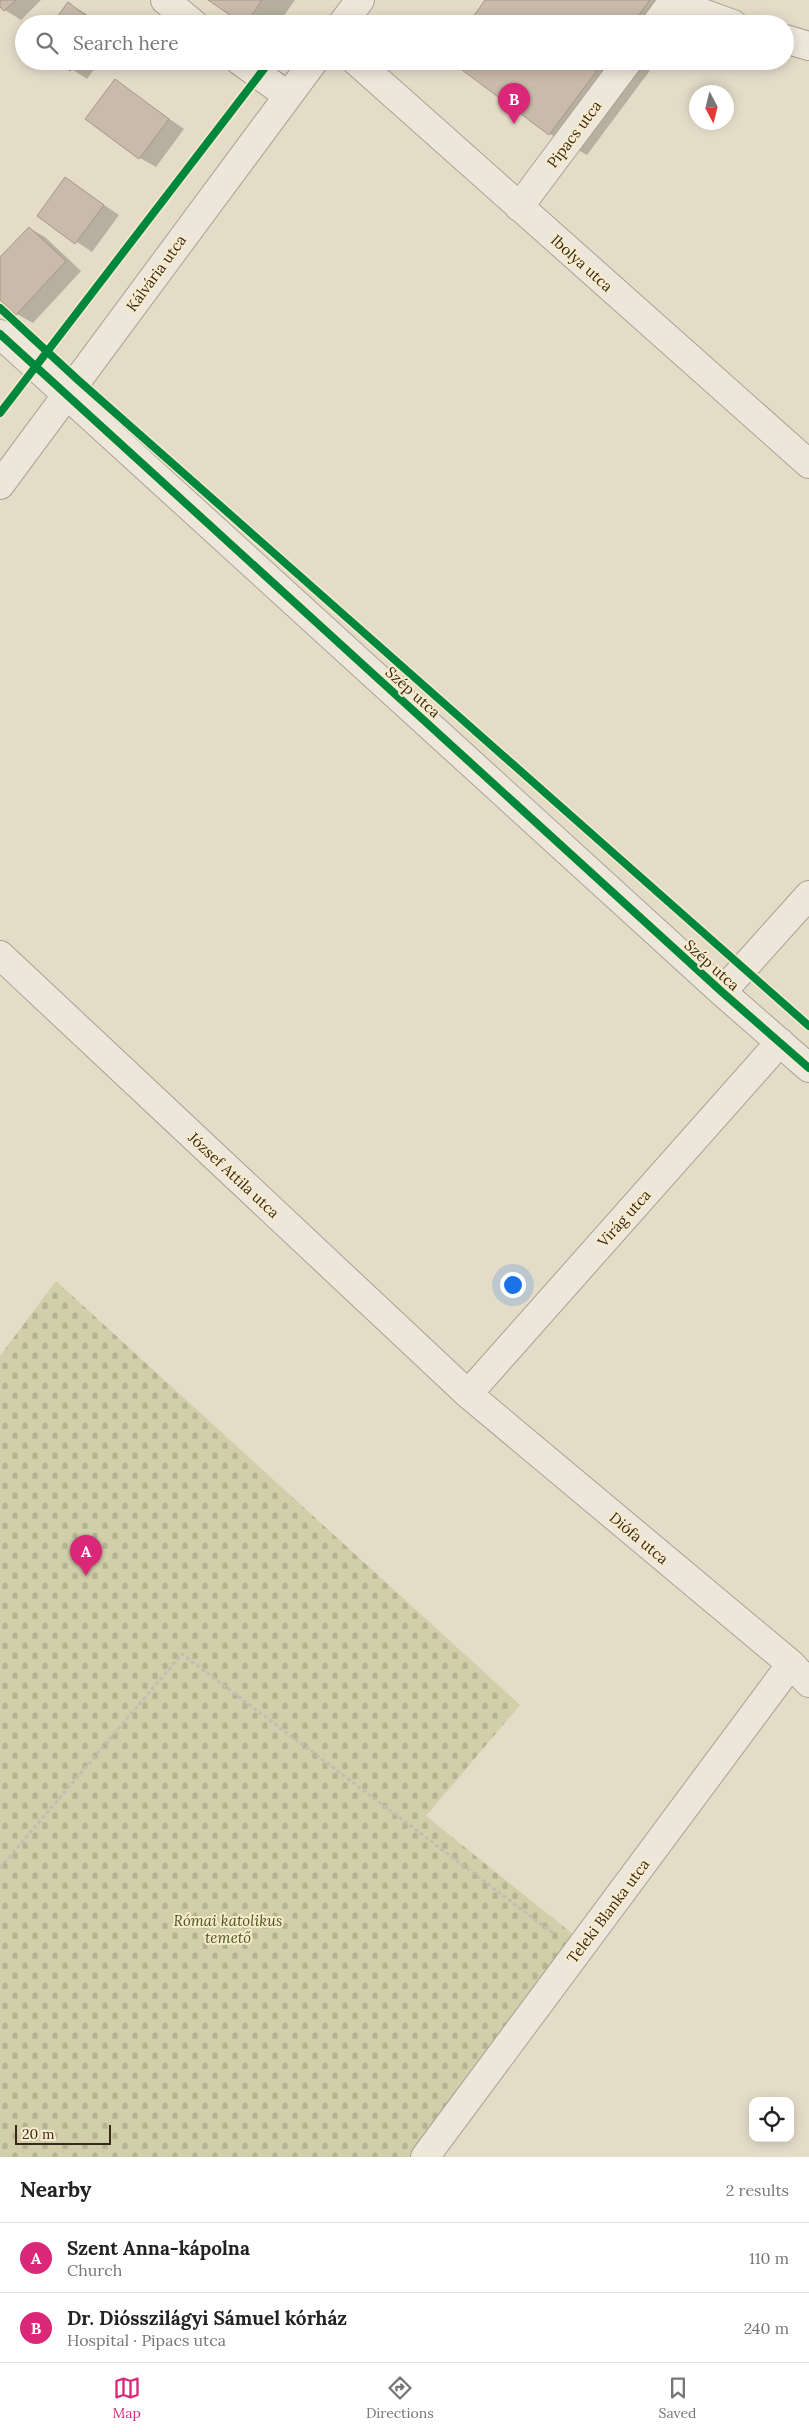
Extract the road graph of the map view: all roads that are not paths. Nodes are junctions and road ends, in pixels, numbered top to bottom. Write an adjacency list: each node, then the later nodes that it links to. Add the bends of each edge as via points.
1 (165, 0): 3 (street)
2 (360, 0): 4 (street)
3 (183, 15)
4 (349, 15)
5 (663, 15): 6 (street, via 672,2)
6 (709, 15)
7 (794, 42): 8 (street)
8 (809, 46)
9 (252, 70): 13 (street)
10 (307, 70): 13 (street, Kálvária utca)
11 (366, 70): 14 (street, Ibolya utca)
12 (621, 70): 14 (street, Pipacs utca)
13 (287, 95): 16 (street, Kálvária utca)
14 (520, 206): 17 (street, Ibolya utca)
15 (0, 334): 16 (street, Szép utca)
16 (67, 396): 18 (street, Kálvária utca); 21 (street, Szép utca)
17 (809, 464)
18 (0, 485)
19 (809, 895): 21 (street)
20 (0, 955): 24 (street, József Attila utca)
21 (722, 992): 22 (street, Szép utca)
22 (780, 1042): 23 (street, Szép utca); 24 (street, Virág utca)
23 (809, 1068)
24 (468, 1394): 25 (street, Diófa utca)
25 (800, 1674): 26 (street, Teleki Blanka utca, via 578,1951)
26 (425, 2157)

